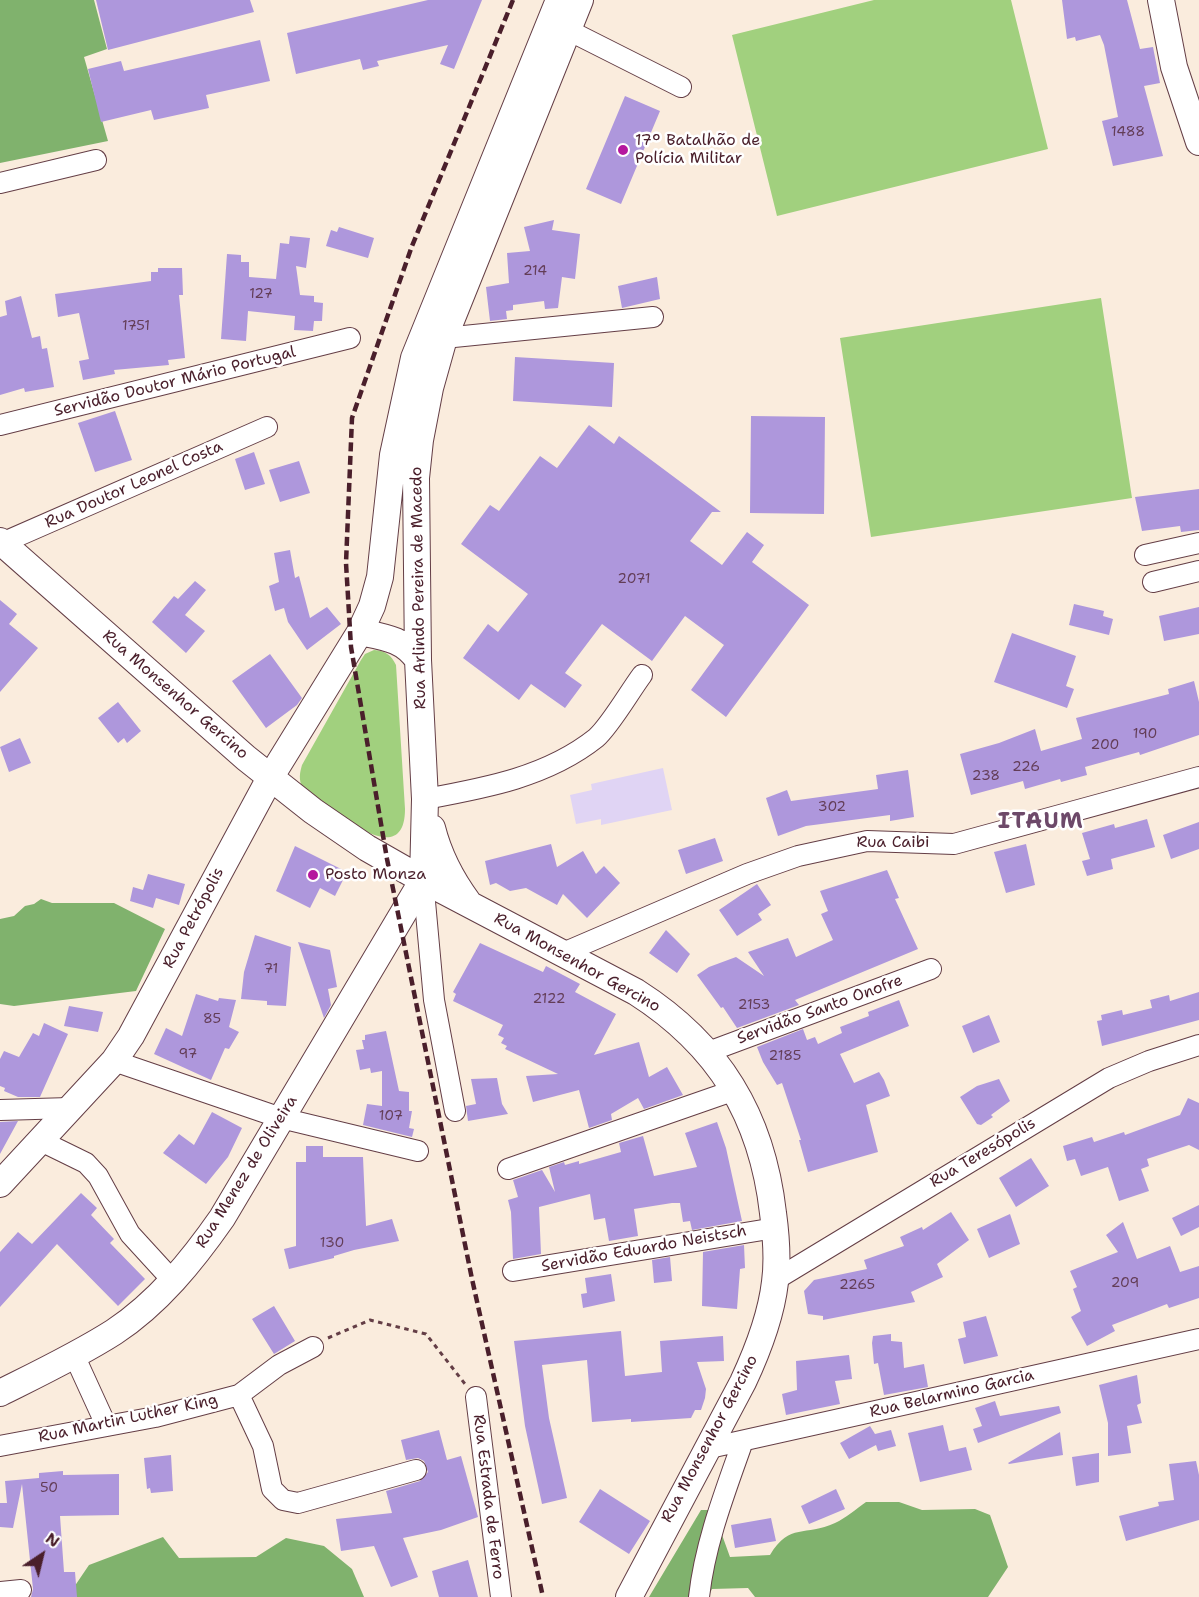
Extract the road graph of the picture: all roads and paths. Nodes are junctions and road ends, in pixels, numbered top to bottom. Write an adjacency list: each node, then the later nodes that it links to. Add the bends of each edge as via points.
1 (580, 0): 3 (main road, Rua Arlindo Pereira de Macedo)
2 (1161, 0): 5 (main road, via 1173,67)
3 (559, 17): 4 (street); 10 (main road, Rua Arlindo Pereira de Macedo); 18 (main road, Rua Arlindo Pereira de Macedo, via 414,358 393,455 380,577)
4 (681, 87)
5 (1199, 142)
6 (96, 160): 7 (street)
7 (0, 183)
8 (652, 317): 10 (street)
9 (350, 338): 11 (street, Servidão Doutor Mário Portugal)
10 (444, 338): 19 (main road, Rua Arlindo Pereira de Macedo, via 430,388 417,468)
11 (0, 425)
12 (267, 427): 13 (street, Rua Doutor Leonel Costa)
13 (1, 542): 22 (main road, Rua Monsenhor Gercino)
14 (1199, 543): 15 (street)
15 (1145, 555)
16 (1199, 571): 17 (street)
17 (1153, 582)
18 (360, 632): 19 (main road, via 401,642 410,647); 22 (main road, Rua Petrópolis)
19 (418, 660): 23 (main road, Rua Arlindo Pereira de Macedo)
20 (642, 675): 23 (street, via 597,737 569,754 526,776)
21 (1199, 777): 26 (street, Rua Caibi, via 954,843 867,840 798,856)
22 (270, 778): 24 (main road, Rua Monsenhor Gercino, via 345,834); 30 (main road, Rua Petrópolis)
23 (425, 799): 24 (main road, Rua Arlindo Pereira de Macedo); 25 (main road, via 441,857)
24 (423, 880): 25 (main road, Rua Monsenhor Gercino); 34 (street, via 434,1000); 35 (main road, Rua Menez de Oliveira)
25 (471, 905): 26 (main road, Rua Monsenhor Gercino)
26 (563, 953): 29 (main road, Rua Monsenhor Gercino, via 662,1008)
27 (932, 969): 29 (street, Servidão Santo Onofre)
28 (1199, 1045): 42 (street, Rua Teresópolis, via 1109,1078)
29 (708, 1052): 31 (main road, Rua Monsenhor Gercino)
30 (114, 1061): 32 (main road, Rua Petrópolis); 35 (street)
31 (735, 1090): 38 (street); 40 (main road, Rua Monsenhor Gercino, via 766,1166)
32 (70, 1108): 33 (street); 36 (main road, Rua Petrópolis)
33 (0, 1110)
34 (455, 1111)
35 (281, 1118): 37 (street); 43 (main road, Rua Menez de Oliveira, via 222,1218)
36 (39, 1140): 39 (main road, Rua Petrópolis); 43 (street, via 72,1155 98,1176 130,1234)
37 (418, 1151)
38 (508, 1168)
39 (0, 1184)
40 (775, 1227): 41 (street, Servidão Eduardo Neistsch); 42 (main road, Rua Monsenhor Gercino)
41 (513, 1271)
42 (776, 1280): 53 (main road, Rua Monsenhor Gercino, via 757,1352)
43 (173, 1281): 46 (main road, Rua Menez de Oliveira, via 115,1331)
44 (1199, 1339): 52 (street, Rua Belarmino Garcia)
45 (313, 1347): 48 (street, Rua Martin Luther King, via 279,1365); 49 (path, via 370,1320 426,1334)
46 (74, 1355): 47 (main road, Rua Menez de Oliveira); 50 (street)
47 (0, 1394)
48 (239, 1395): 50 (street, Rua Martin Luther King); 54 (street, via 263,1446 272,1489 283,1500 298,1503)
49 (476, 1397): 57 (street, Rua Estrada de Ferro)
50 (106, 1425): 51 (street, Rua Martin Luther King)
51 (3, 1441)
52 (743, 1441): 53 (street, Rua Belarmino Garcia); 59 (street, via 717,1515)
53 (705, 1449): 58 (main road, Rua Monsenhor Gercino)
54 (416, 1470)
55 (21, 1590): 56 (street)
56 (0, 1592)
57 (501, 1597)
58 (628, 1597)
59 (699, 1597)

